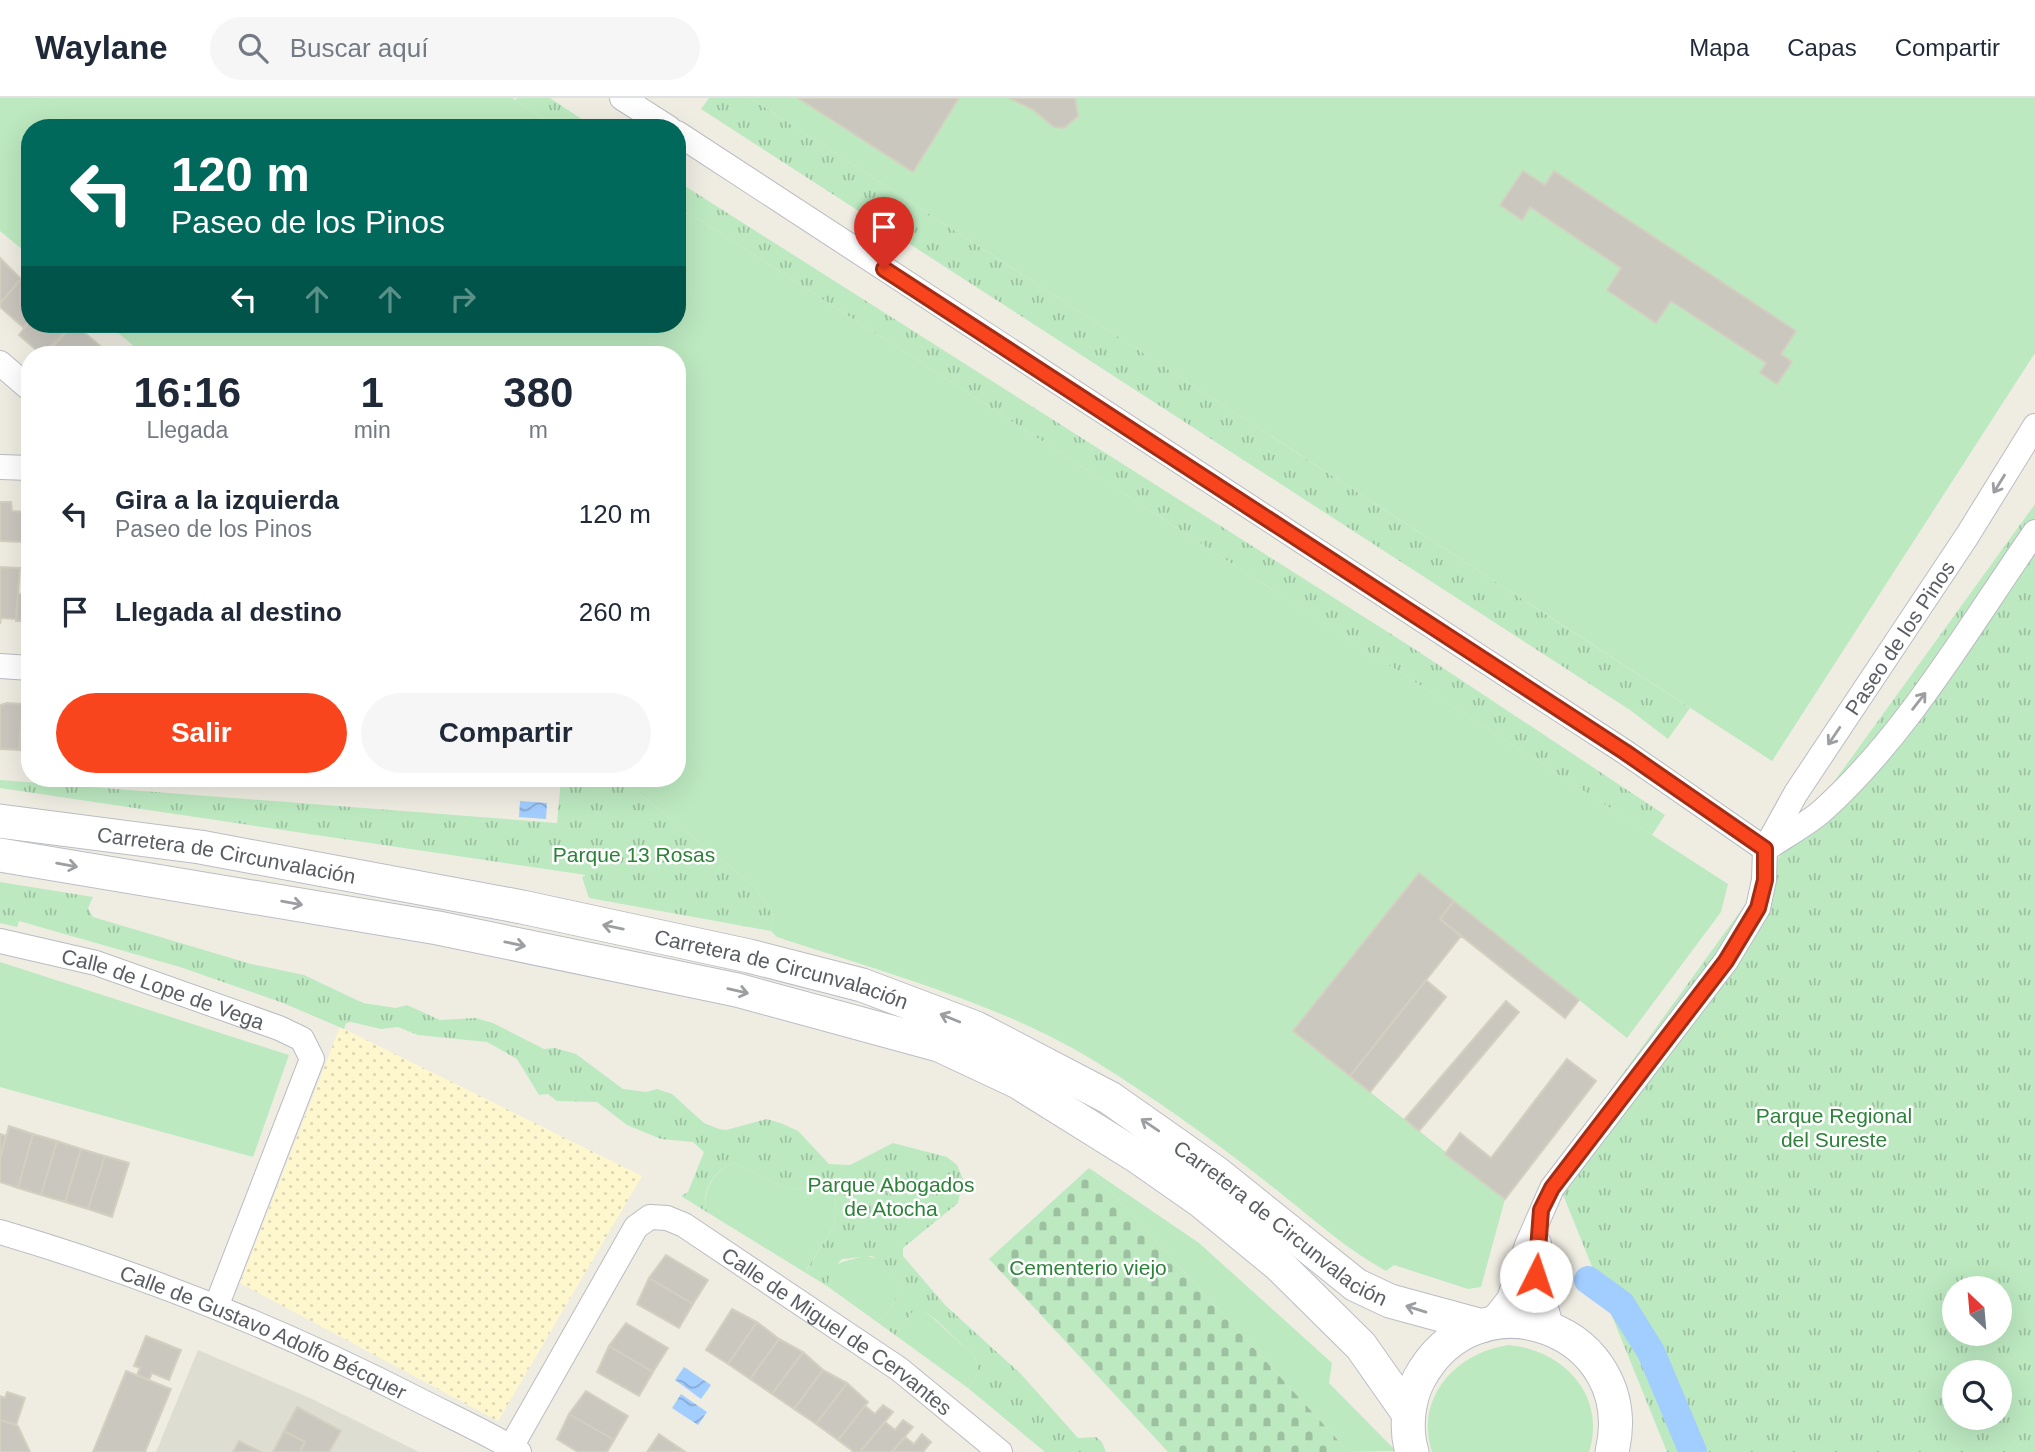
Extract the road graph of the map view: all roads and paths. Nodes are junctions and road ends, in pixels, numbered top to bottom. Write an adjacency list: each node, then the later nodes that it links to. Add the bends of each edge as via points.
1 (622, 98): 2 (street)
2 (655, 119)
3 (686, 139): 13 (street, via 1625,752)
4 (0, 363): 5 (street)
5 (21, 380)
6 (2035, 426): 13 (street, Paseo de los Pinos, one-way to 13, via 1796,793)
7 (0, 467): 8 (street)
8 (21, 468)
9 (2035, 532): 13 (street, one-way to 9, via 1821,812 1891,736)
10 (0, 666): 11 (street)
11 (21, 667)
12 (0, 821): 19 (main road, Carretera de Circunvalación, one-way to 12, via 1390,1301 1356,1285 1215,1172 1110,1098 976,1028 862,985 522,907 200,847)
13 (1765, 849): 16 (street, Paseo de los Pinos, via 1765,880 1758,908 1726,961 1552,1188)
14 (0, 855): 21 (main road, Carretera de Circunvalación, one-way to 21, via 438,928 737,990 939,1045 1018,1082 1138,1157 1279,1265 1361,1346)
15 (0, 941): 18 (street, Calle de Lope de Vega, via 96,963 302,1039 312,1059)
16 (1541, 1210): 19 (street, Paseo de los Pinos, via 1509,1299); 20 (street, Paseo de los Pinos, via 1536,1276)
17 (0, 1232): 18 (street, Calle de Gustavo Adolfo Bécquer)
18 (216, 1307): 23 (street, Calle de Gustavo Adolfo Bécquer, via 356,1368)
19 (1486, 1325): 20 (main road, via 1521,1322); 21 (main road, via 1444,1346 1426,1366 1415,1388)
20 (1552, 1329): 22 (main road, via 1580,1346 1601,1371 1616,1412)
21 (1410, 1441)
22 (1618, 1446)
23 (515, 1449): 24 (street, Calle de Miguel de Cervantes, via 636,1227 650,1217 667,1218 744,1264 899,1369)
24 (1000, 1452)

